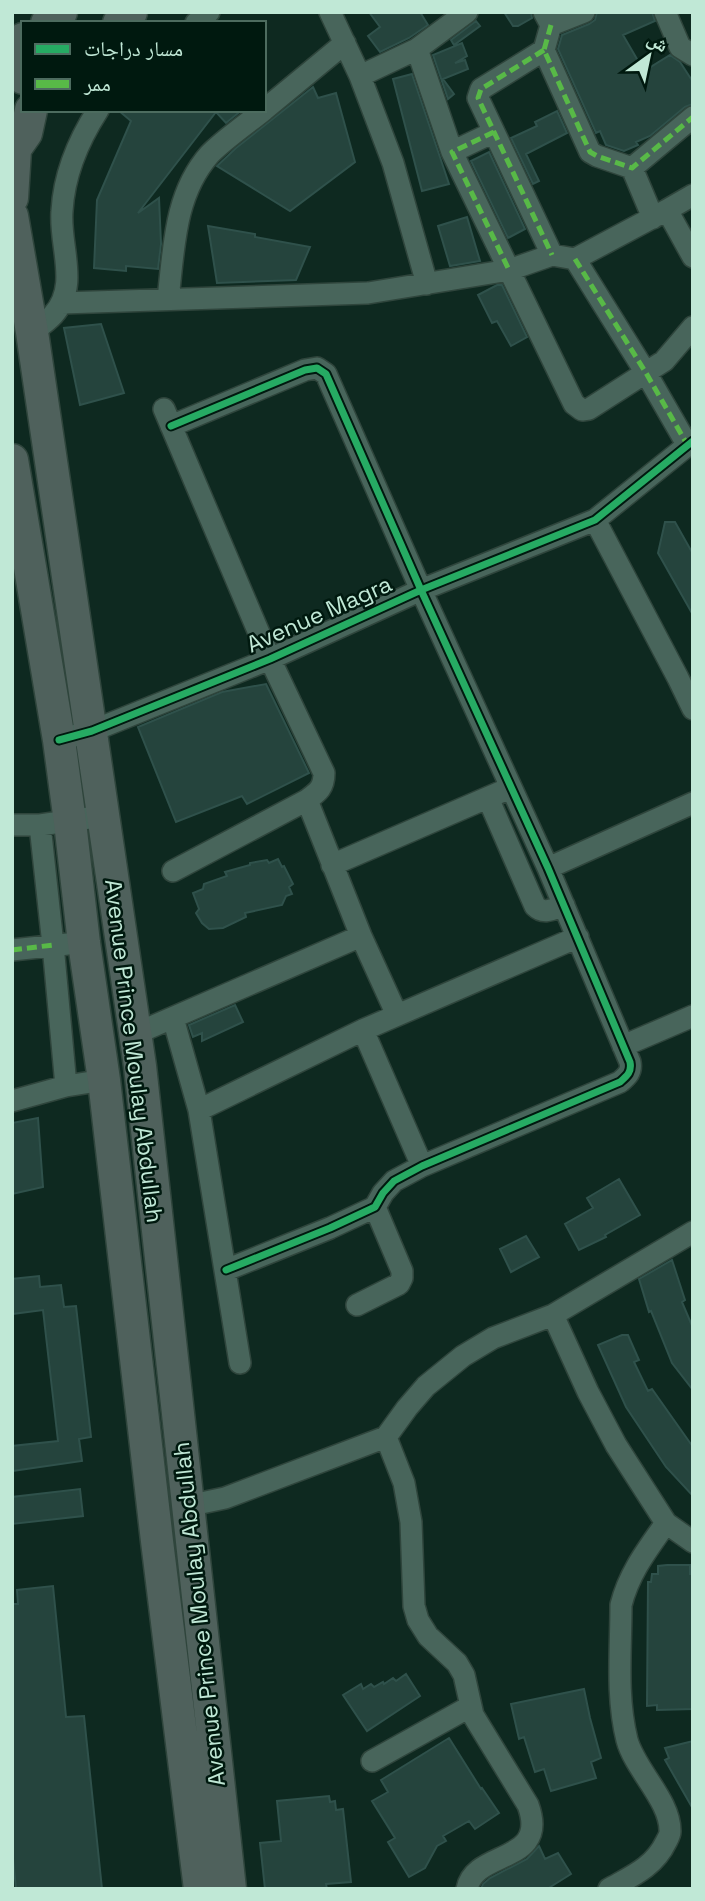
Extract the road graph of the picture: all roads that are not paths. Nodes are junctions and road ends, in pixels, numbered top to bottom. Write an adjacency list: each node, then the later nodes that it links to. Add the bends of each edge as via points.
1 (330, 12): 6 (street)
2 (467, 12): 7 (street)
3 (584, 12): 5 (street)
4 (665, 12): 9 (street, via 680,47)
5 (548, 19): 8 (street)
6 (345, 43): 10 (street); 11 (street)
7 (417, 49): 10 (street); 18 (street)
8 (544, 50): 16 (street, via 481,89 478,98); 19 (street, via 590,152)
9 (693, 55)
10 (360, 76): 28 (street, via 393,163)
11 (266, 108)
12 (32, 112): 17 (main road)
13 (97, 112): 30 (street, via 78,145 65,188 61,233 68,283)
14 (262, 112): 29 (street, via 209,155 188,186 177,219)
15 (693, 117): 19 (street)
16 (494, 132): 18 (street); 24 (street)
17 (14, 151): 21 (main road)
18 (452, 152): 27 (street)
19 (632, 168): 22 (street)
20 (693, 195): 22 (street)
21 (12, 198)
22 (660, 214): 25 (street); 26 (street)
23 (12, 216): 32 (main road, Avenue Prince Moulay Abdullah)
24 (552, 255): 26 (street); 27 (street)
25 (693, 257)
26 (575, 259): 33 (street)
27 (509, 270): 28 (street); 33 (street, via 574,404 589,409)
28 (427, 284): 29 (street, via 368,293)
29 (168, 299): 30 (street)
30 (62, 303): 32 (street)
31 (693, 327): 33 (street)
32 (32, 332): 41 (main road, Avenue Prince Moulay Abdullah)
33 (646, 373): 34 (street)
34 (691, 444): 36 (street, Avenue Magra)
35 (12, 460): 42 (main road, Avenue Prince Moulay Abdullah)
36 (595, 520): 37 (street, Avenue Magra); 39 (street)
37 (421, 590): 38 (street, Avenue Magra); 38 (street, via 322,370 305,370 168,417); 43 (street)
38 (270, 659): 41 (street, Avenue Magra); 45 (street, via 324,774 320,791)
39 (686, 674): 40 (street)
40 (693, 709)
41 (92, 731): 42 (street, Avenue Magra); 47 (main road, Avenue Prince Moulay Abdullah)
42 (59, 740): 48 (main road, Avenue Prince Moulay Abdullah)
43 (510, 788): 44 (street); 51 (street)
44 (488, 798): 50 (street); 53 (street, via 535,906 544,912)
45 (307, 800): 50 (street); 52 (street)
46 (693, 803): 51 (street)
47 (103, 817): 48 (street); 62 (main road, Avenue Prince Moulay Abdullah)
48 (55, 823): 49 (street); 56 (main road, Avenue Prince Moulay Abdullah)
49 (12, 825)
50 (332, 865): 54 (street)
51 (548, 868): 53 (street)
52 (173, 871)
53 (564, 905): 55 (street)
54 (361, 936): 58 (street); 60 (street)
55 (578, 937): 58 (street); 63 (street)
56 (69, 944): 57 (street); 64 (main road, Avenue Prince Moulay Abdullah); 65 (street)
57 (12, 950)
58 (397, 1014): 61 (street)
59 (693, 1016): 63 (street)
60 (173, 1018): 62 (street); 67 (street)
61 (363, 1030): 67 (street); 68 (street)
62 (135, 1034): 76 (main road, Avenue Prince Moulay Abdullah)
63 (623, 1046): 68 (street, via 631,1068 620,1082)
64 (104, 1080): 65 (street); 81 (main road, Avenue Prince Moulay Abdullah)
65 (66, 1086): 66 (street)
66 (12, 1101)
67 (199, 1110): 71 (street)
68 (422, 1166): 69 (street, via 394,1181)
69 (375, 1207): 71 (street); 72 (street, via 402,1278 399,1284)
70 (693, 1233): 73 (street)
71 (226, 1270): 74 (street)
72 (357, 1305)
73 (553, 1315): 75 (street, via 493,1338 463,1356 426,1386); 77 (street, via 616,1445)
74 (240, 1363)
75 (386, 1437): 76 (street, via 225,1498); 79 (street, via 404,1483 411,1522 418,1620 457,1663)
76 (187, 1506): 82 (main road, Avenue Prince Moulay Abdullah)
77 (666, 1523): 78 (street); 84 (street, via 640,1559 621,1605 620,1693 627,1740 665,1811 670,1833 648,1867)
78 (693, 1542)
79 (471, 1706): 80 (street); 83 (street, via 528,1805 533,1829 520,1848 475,1874)
80 (372, 1761)
81 (200, 1889)
82 (230, 1889)
83 (467, 1889)
84 (609, 1889)

